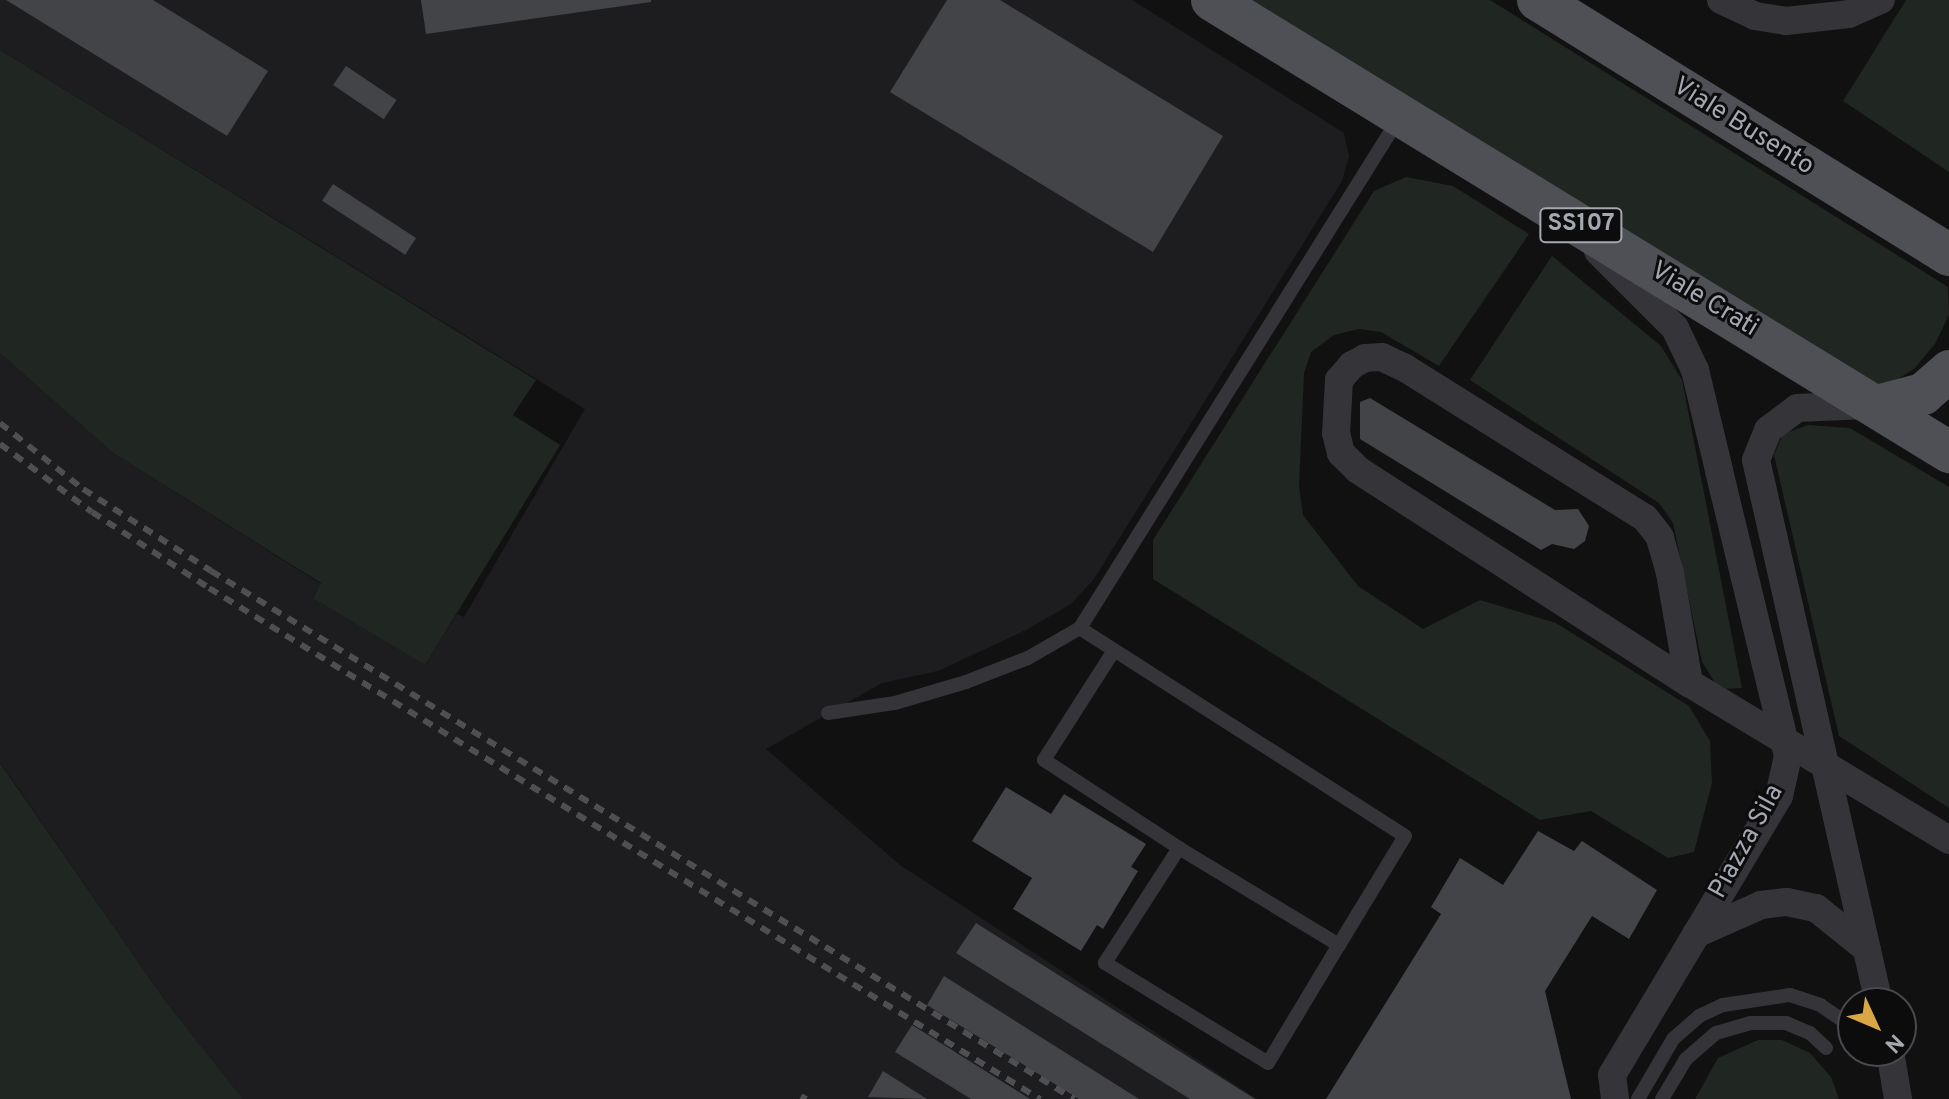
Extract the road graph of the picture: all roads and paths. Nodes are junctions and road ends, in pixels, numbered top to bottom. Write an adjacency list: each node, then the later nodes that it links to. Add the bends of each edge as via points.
1 (1212, 0): 6 (main road, Viale Crati / SS107)
2 (1538, 0): 8 (main road, Viale Busento)
3 (1721, 0): 5 (street, via 1755,16)
4 (1881, 0): 5 (street)
5 (1818, 10)
6 (1400, 115): 7 (main road, Viale Crati / SS107); 12 (lane)
7 (1558, 211): 10 (main road, Viale Crati / SS107); 18 (street, Piazza Sila, bridge, via 1675,328 1695,370 1788,756 1779,796)
8 (1949, 255)
9 (1949, 371): 10 (main road, via 1923,394)
10 (1877, 406): 11 (main road, Viale Crati / SS107); 20 (street, bridge, via 1797,408 1768,430 1756,460)
11 (1949, 452)
12 (1080, 628): 13 (lane); 15 (lane, via 1028,658 966,682 895,703)
13 (1113, 652): 17 (lane, via 1044,760); 19 (lane, via 1405,836)
14 (1689, 683): 14 (street, via 1358,470 1341,453 1336,433 1339,380 1352,365 1382,357 1403,367 1645,518 1660,537); 16 (street)
15 (828, 713)
16 (1949, 840)
17 (1179, 848): 19 (lane); 19 (lane, via 1105,963 1268,1063)
18 (1696, 934): 20 (street, bridge, via 1761,905 1787,902 1816,908); 25 (street, Piazza Sila, bridge, via 1612,1075)
19 (1339, 945)
20 (1867, 949): 21 (street, bridge)
21 (1875, 987)
22 (1837, 1016): 26 (lane, via 1790,995 1723,1005 1699,1016 1673,1039)
23 (1826, 1048): 27 (lane, via 1786,1023 1751,1023 1716,1033 1686,1059)
24 (1891, 1067): 28 (street)
25 (1615, 1099)
26 (1638, 1099)
27 (1662, 1099)
28 (1898, 1099)

